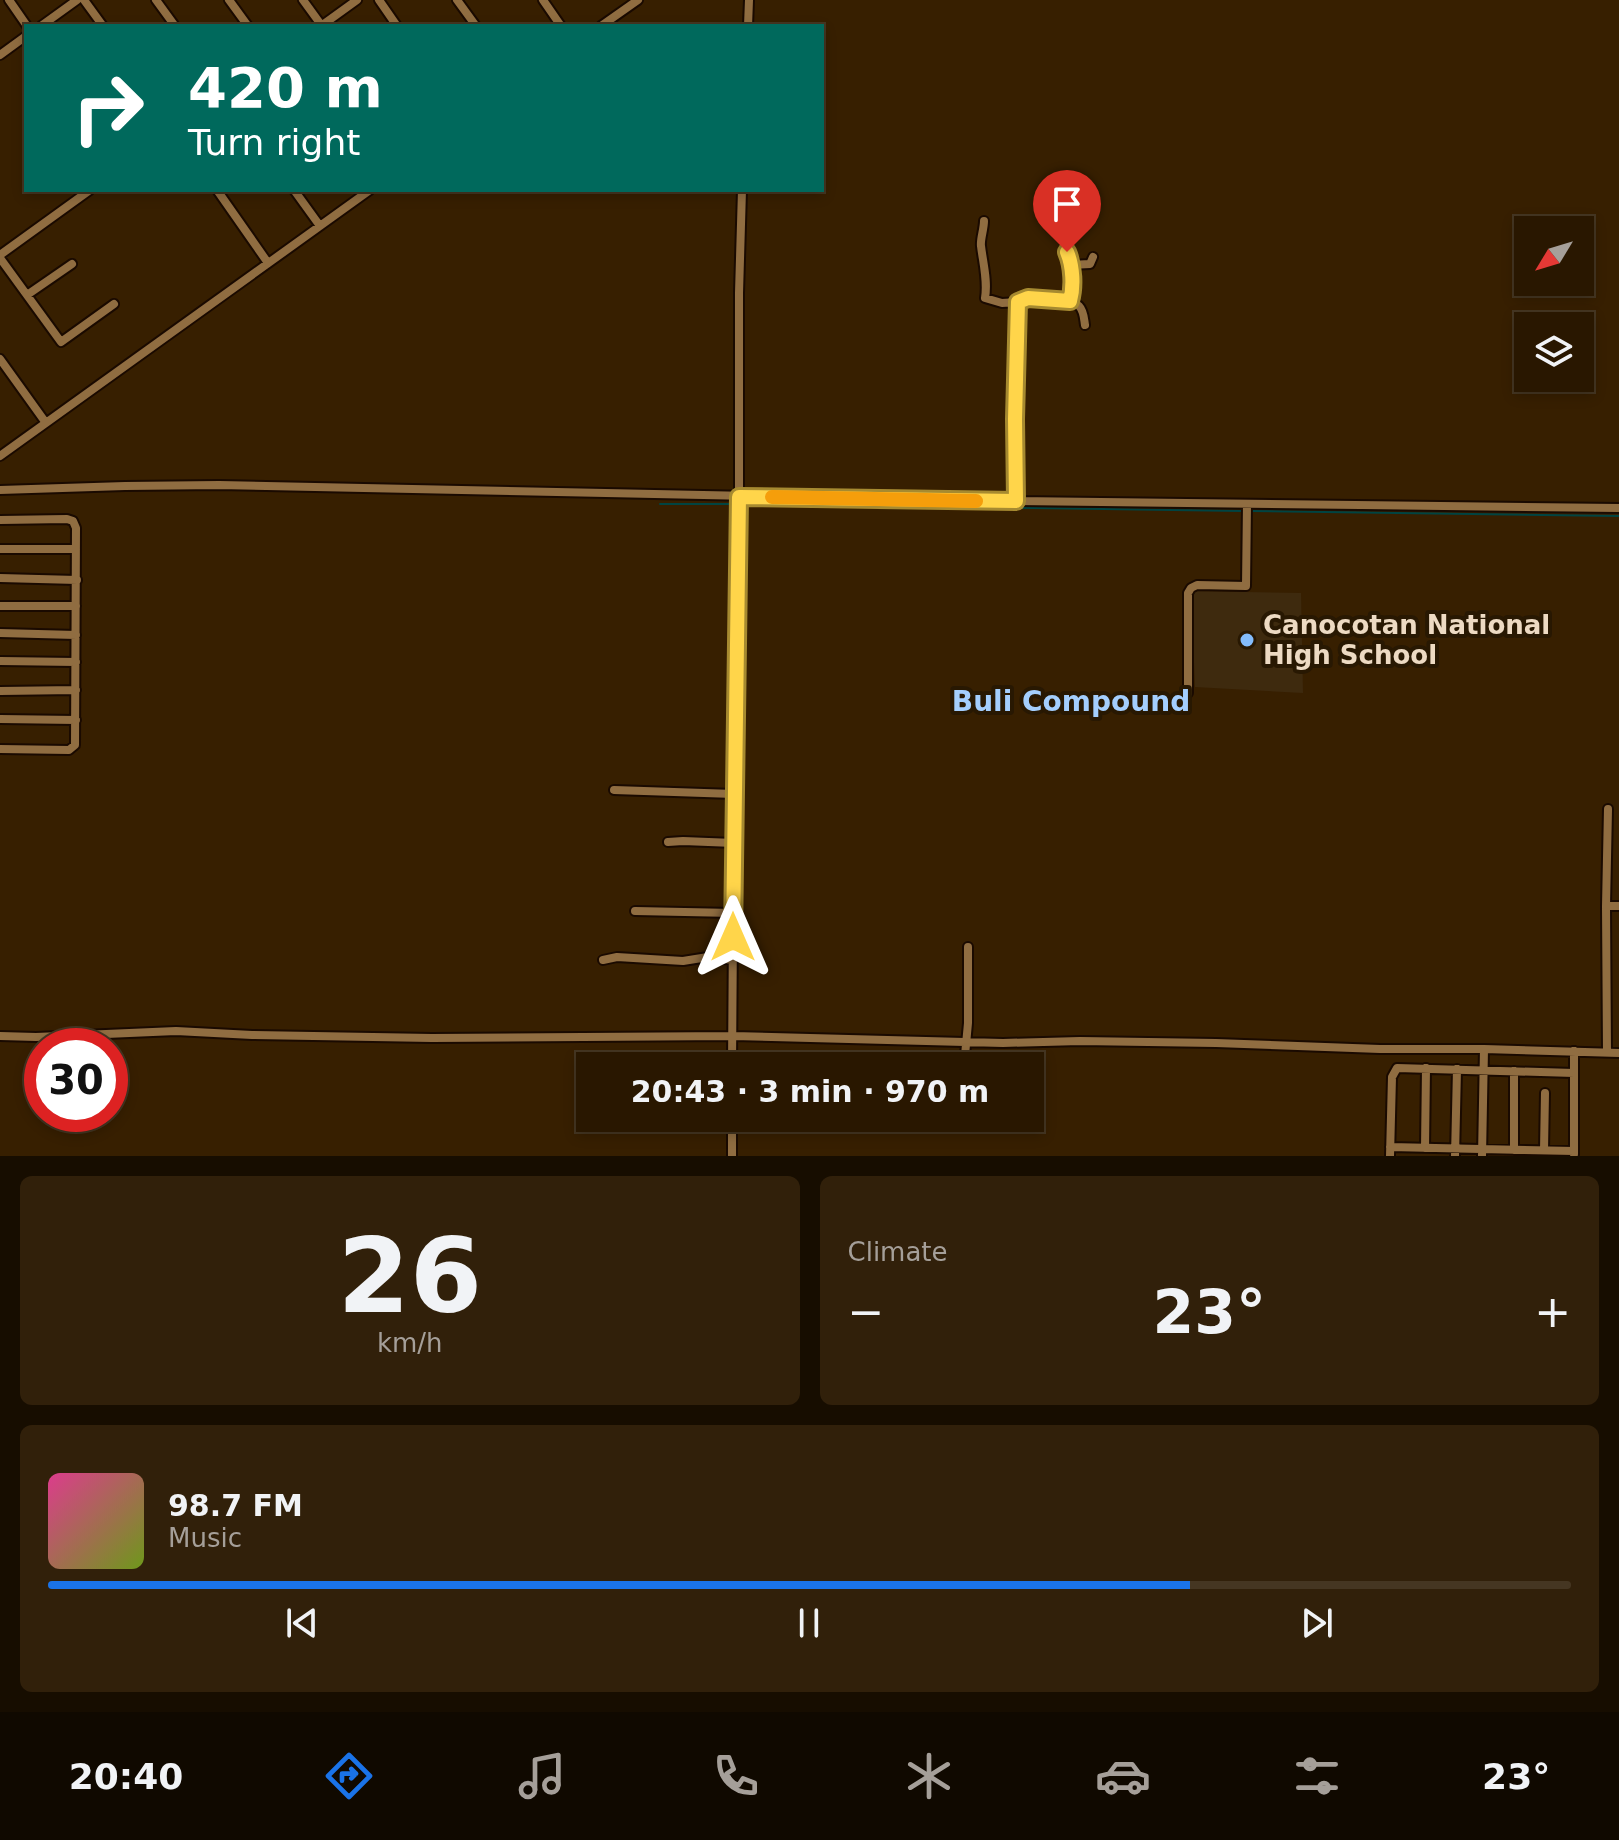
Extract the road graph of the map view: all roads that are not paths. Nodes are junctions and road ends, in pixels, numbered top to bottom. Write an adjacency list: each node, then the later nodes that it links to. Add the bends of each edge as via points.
1 (9, 0): 13 (street)
2 (77, 0): 14 (street)
3 (84, 0): 15 (street)
4 (156, 0): 16 (street)
5 (229, 0): 17 (street)
6 (303, 0): 18 (street)
7 (357, 0): 19 (street)
8 (379, 0): 20 (street)
9 (457, 0): 21 (street)
10 (543, 0): 22 (street)
11 (638, 0): 23 (street)
12 (749, 0): 24 (street)
13 (26, 24)
14 (44, 24)
15 (102, 24)
16 (174, 24)
17 (247, 24)
18 (321, 24)
19 (325, 24)
20 (396, 24)
21 (475, 24)
22 (560, 24)
23 (604, 24)
24 (748, 24)
25 (24, 37): 26 (street)
26 (0, 55)
27 (87, 192): 35 (street)
28 (218, 192): 37 (street)
29 (295, 192): 33 (street)
30 (366, 192): 33 (street)
31 (742, 192): 49 (street)
32 (984, 221): 42 (street, via 980,243 985,298)
33 (320, 226): 37 (street)
34 (1067, 252): 39 (street)
35 (0, 256): 40 (street)
36 (1093, 257): 39 (street, via 1090,264)
37 (268, 263): 46 (street)
38 (72, 264): 40 (street)
39 (1070, 265): 41 (street)
40 (27, 295): 43 (street, via 61,342)
41 (1070, 301): 42 (street); 44 (street, via 1081,310)
42 (1018, 302): 50 (street)
43 (114, 304)
44 (1085, 325)
45 (0, 359): 46 (street)
46 (46, 423): 47 (street)
47 (0, 456)
48 (0, 490): 49 (street, via 219,485)
49 (739, 497): 50 (street); 71 (street)
50 (1016, 501): 51 (street)
51 (1247, 504): 52 (street); 66 (street, via 1246,586 1197,585 1188,593)
52 (1619, 508)
53 (0, 520): 55 (street, via 71,520)
54 (0, 549): 55 (street)
55 (76, 549): 57 (street)
56 (0, 578): 57 (street)
57 (77, 580): 59 (street)
58 (0, 606): 59 (street)
59 (76, 606): 61 (street)
60 (0, 633): 61 (street)
61 (76, 635): 63 (street)
62 (0, 661): 63 (street)
63 (76, 662): 64 (street)
64 (76, 690): 65 (street); 68 (street)
65 (0, 691)
66 (1188, 693)
67 (0, 719): 68 (street)
68 (76, 720): 69 (street, via 72,749)
69 (0, 749)
70 (614, 790): 71 (street)
71 (734, 794): 74 (street)
72 (1608, 809): 75 (street)
73 (668, 842): 74 (street)
74 (734, 843): 78 (street)
75 (1606, 906): 76 (street); 89 (street)
76 (1619, 906)
77 (635, 911): 78 (street)
78 (734, 913): 81 (street)
79 (968, 947): 84 (street)
80 (603, 960): 81 (street)
81 (733, 960): 83 (street)
82 (0, 1036): 83 (street, via 176,1031 404,1038)
83 (733, 1036): 84 (street); 87 (street)
84 (965, 1041): 85 (street); 88 (street)
85 (1484, 1049): 86 (street); 93 (street)
86 (1574, 1051): 89 (street); 95 (street)
87 (732, 1052)
88 (965, 1052)
89 (1607, 1052): 90 (street)
90 (1619, 1053)
91 (1426, 1068): 92 (street); 98 (street); 101 (street, via 1400,1067 1393,1074)
92 (1457, 1069): 93 (street); 102 (street)
93 (1483, 1070): 94 (street); 103 (street)
94 (1514, 1071): 95 (street); 99 (street)
95 (1574, 1073): 104 (street)
96 (1545, 1093): 100 (street)
97 (732, 1132): 105 (street)
98 (1425, 1148): 101 (street); 102 (street)
99 (1514, 1150): 100 (street); 103 (street)
100 (1544, 1150): 104 (street)
101 (1390, 1152)
102 (1455, 1152): 103 (street)
103 (1482, 1152)
104 (1574, 1153)
105 (732, 1156)

